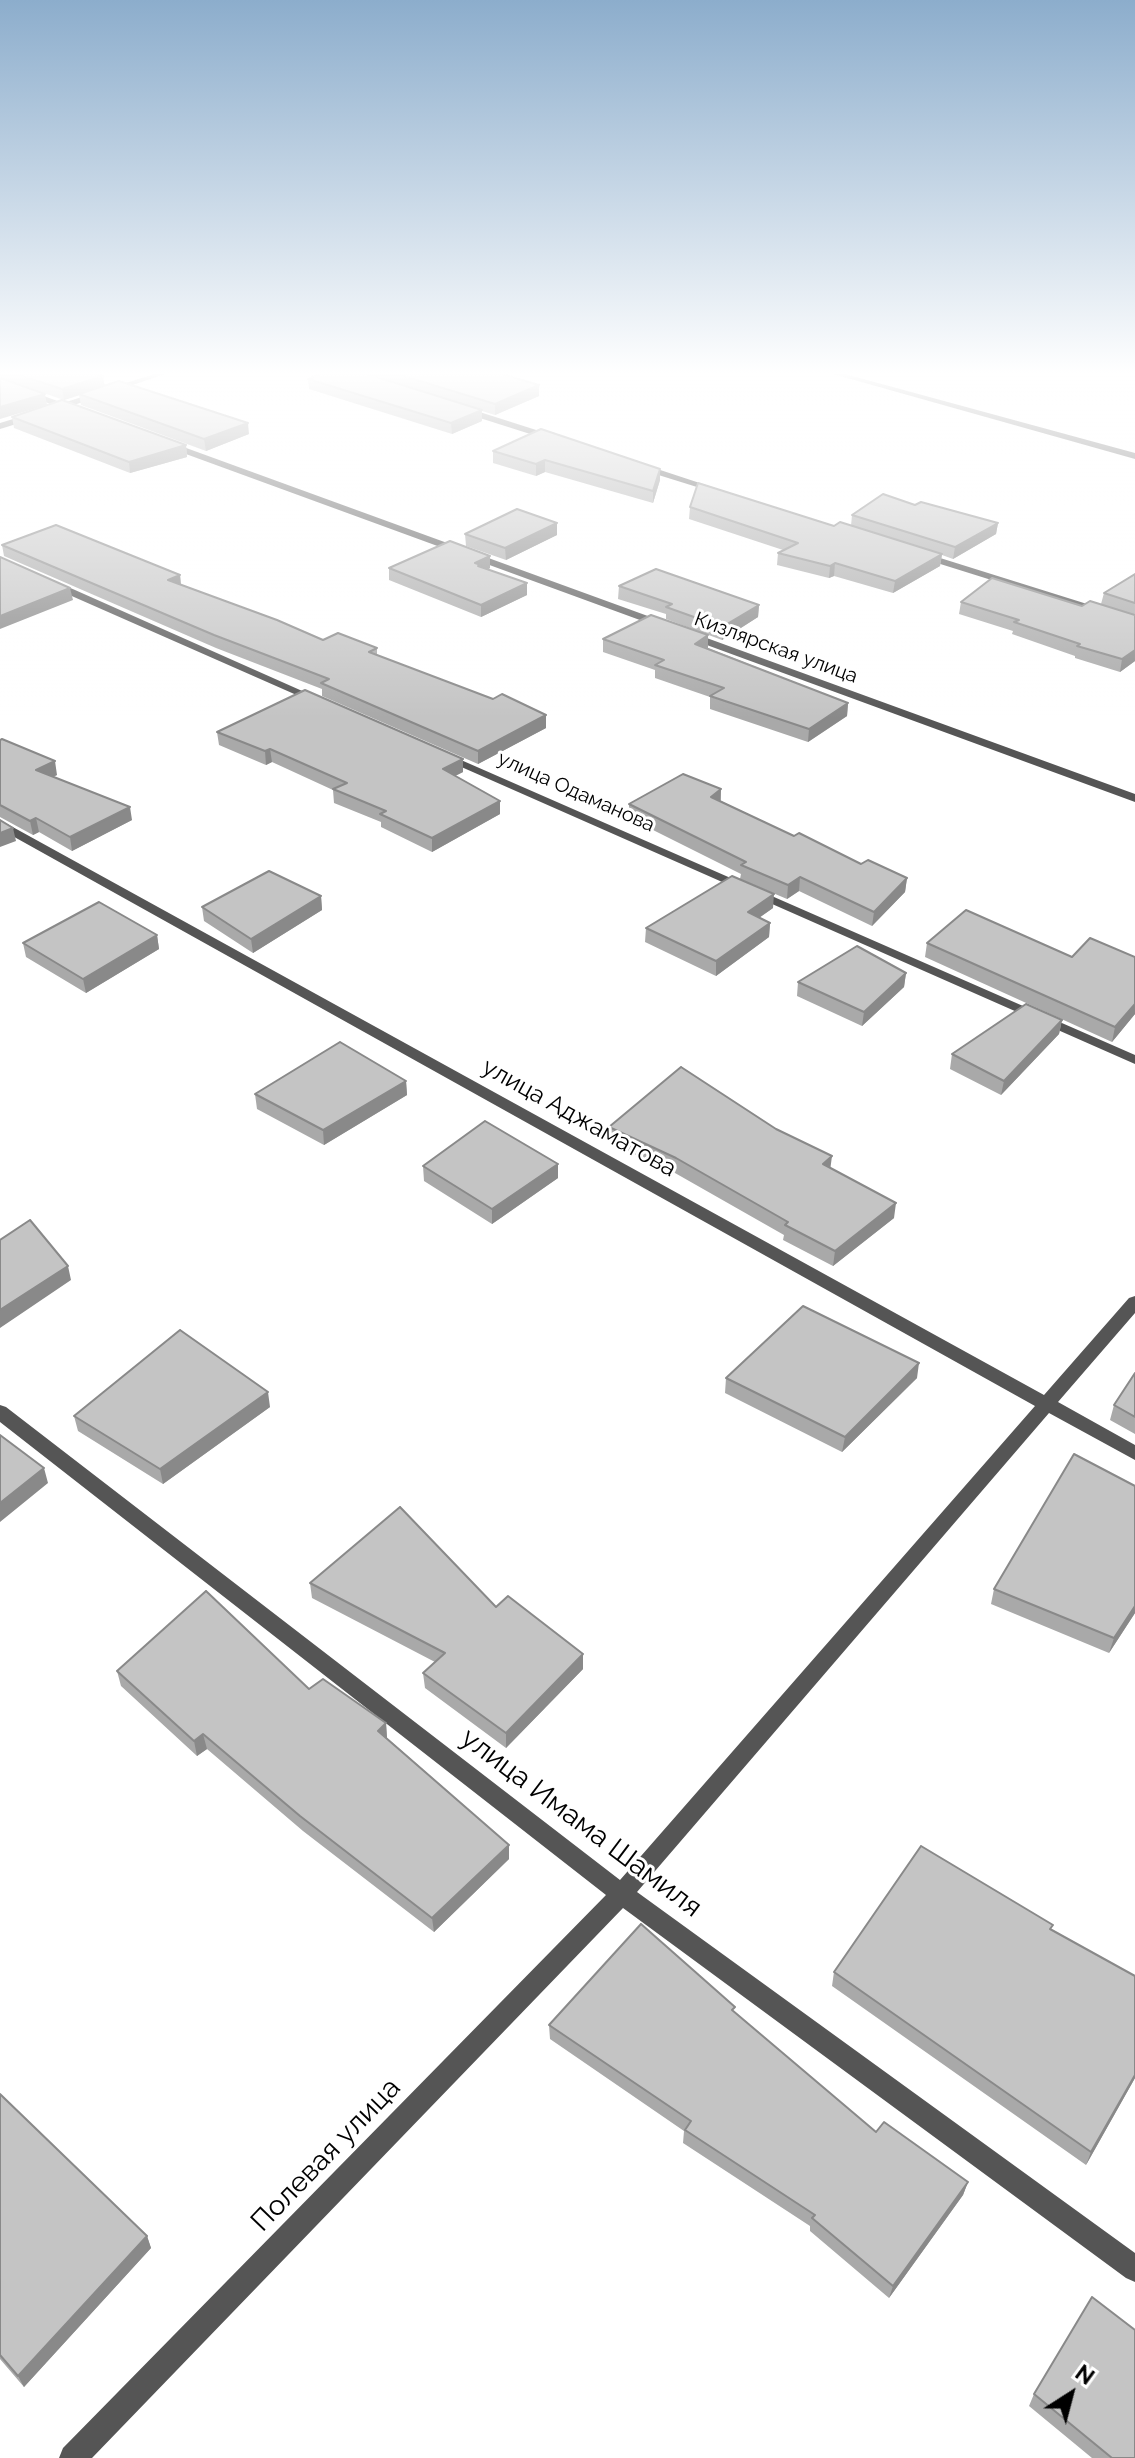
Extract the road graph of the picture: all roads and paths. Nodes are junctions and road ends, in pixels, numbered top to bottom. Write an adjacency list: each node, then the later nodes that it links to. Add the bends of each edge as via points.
1 (290, 489): 9 (street, Кизлярская улица)
2 (712, 489): 3 (street)
3 (726, 493)
4 (908, 551): 6 (street)
5 (44, 580): 7 (street)
6 (1135, 622)
7 (335, 708)
8 (437, 753): 11 (street, улица Одаманова)
9 (1135, 798)
10 (0, 824): 13 (street, улица Аджаматова)
11 (1135, 1060)
12 (1135, 1302): 13 (street, Полевая улица)
13 (1046, 1404): 15 (street, улица Аджаматова); 16 (street, Полевая улица)
14 (0, 1412): 16 (street, улица Имама Шамиля)
15 (1135, 1453)
16 (622, 1894): 17 (street, улица Имама Шамиля); 18 (street, Полевая улица)
17 (1135, 2269)
18 (73, 2458)

